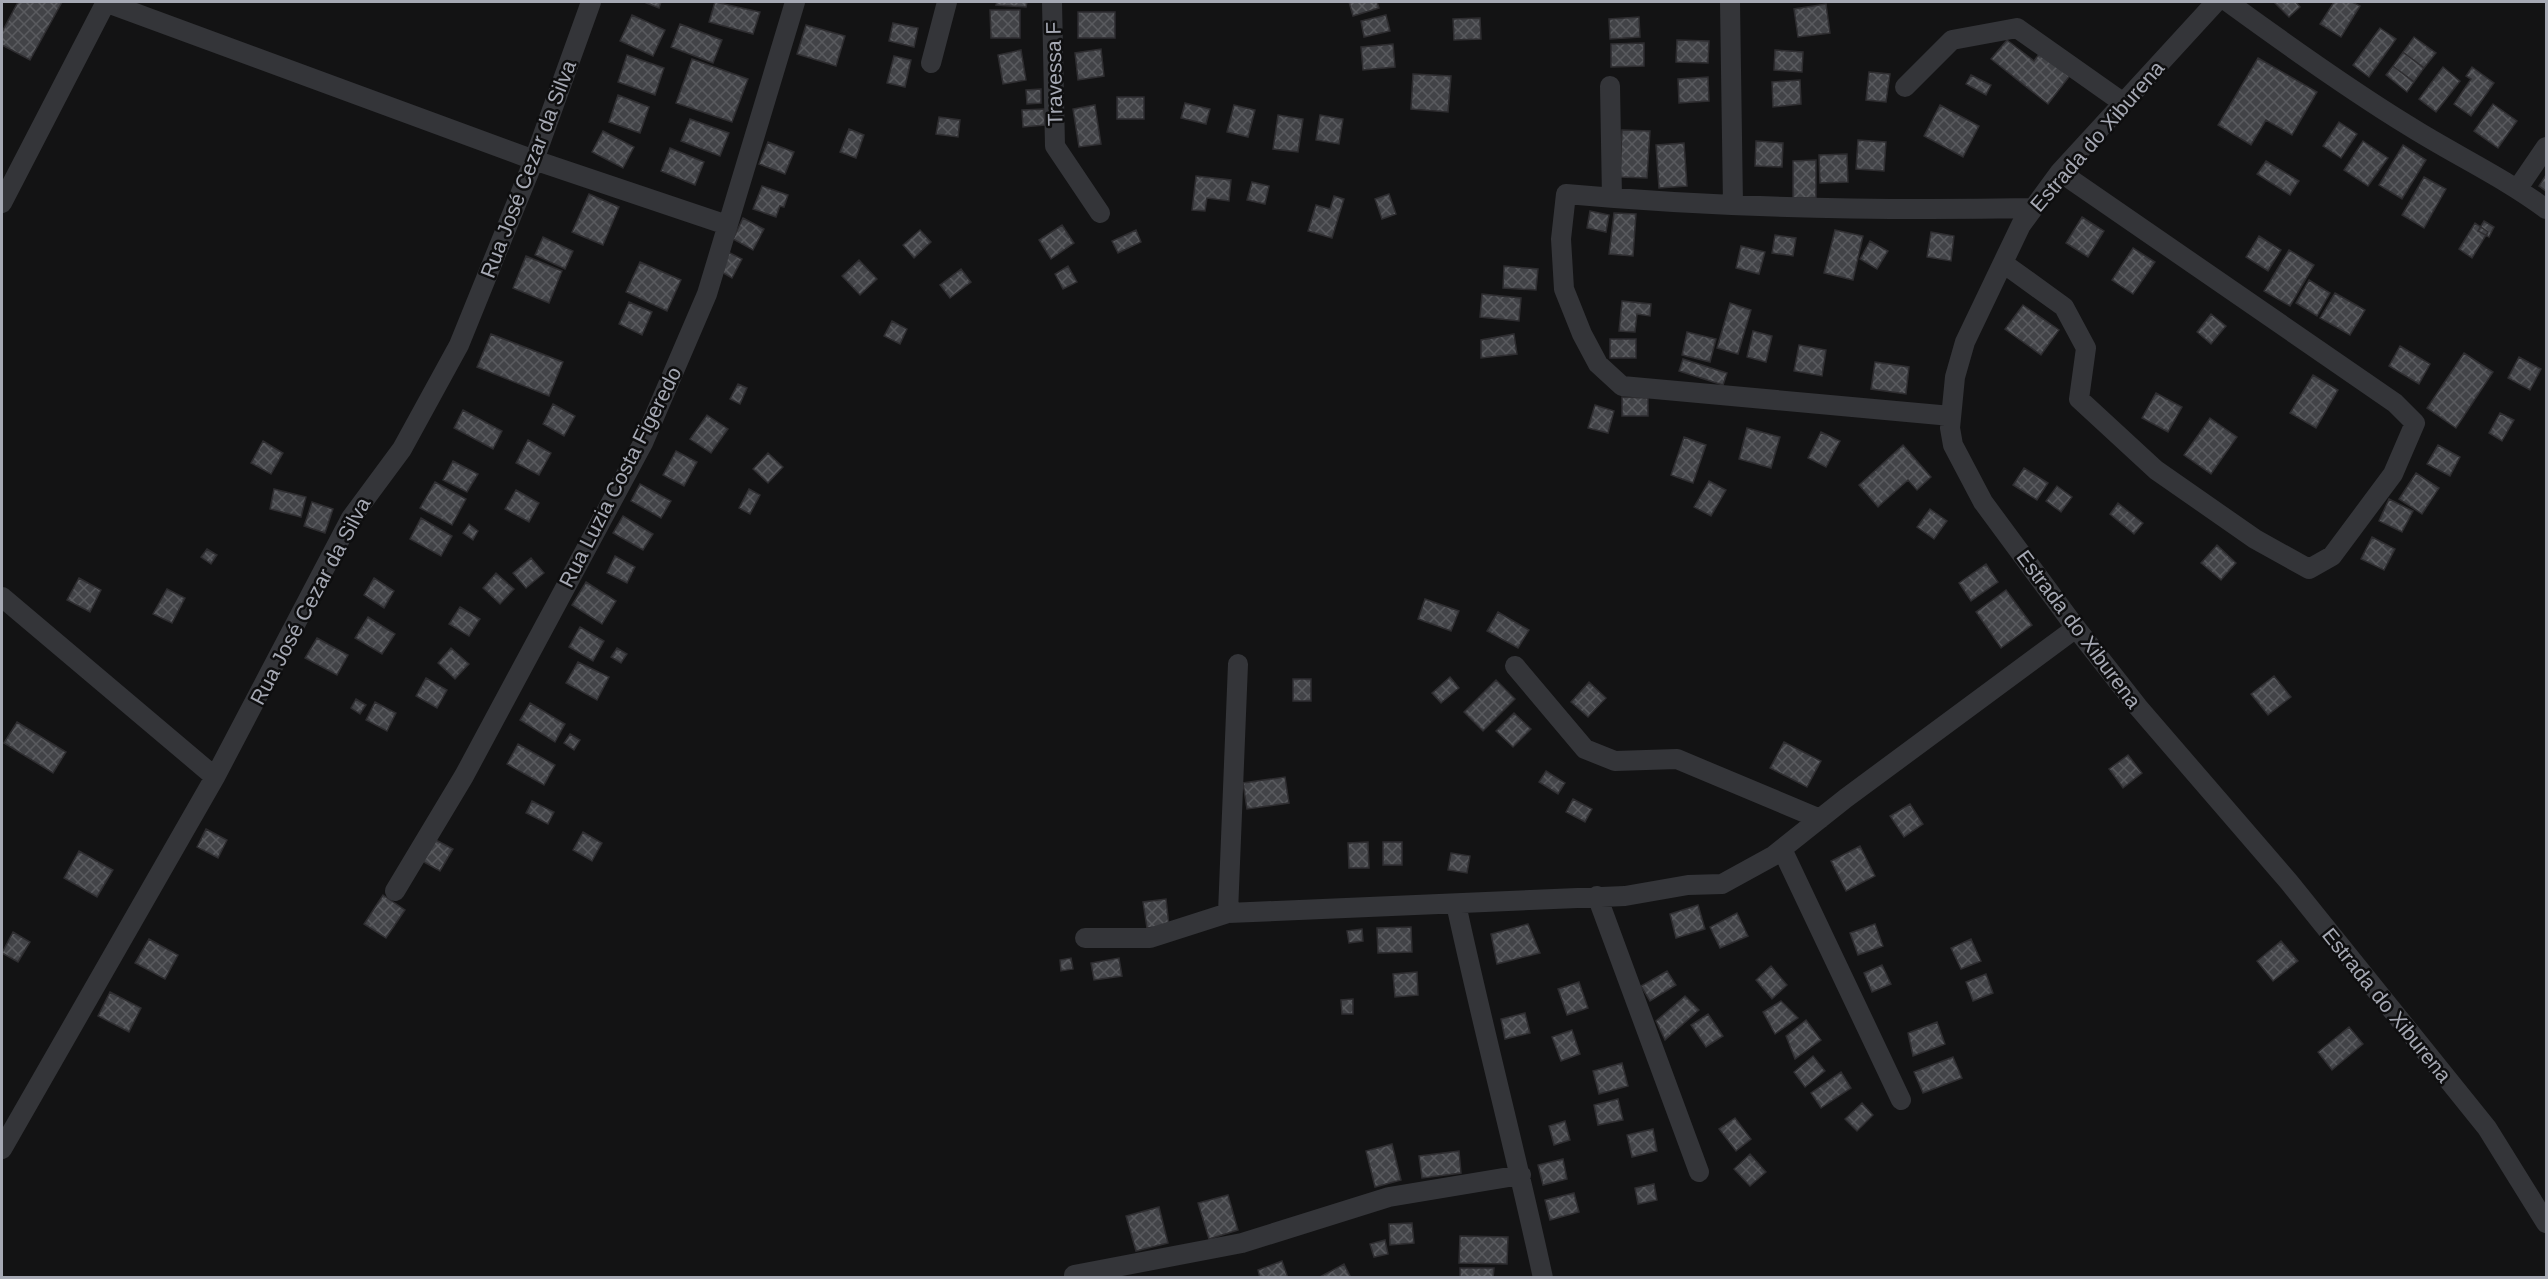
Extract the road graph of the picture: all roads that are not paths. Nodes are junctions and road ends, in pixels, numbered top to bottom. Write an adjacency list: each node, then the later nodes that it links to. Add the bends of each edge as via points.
1 (106, 2): 14 (street); 18 (street)
2 (591, 2): 14 (street, Rua José Cezar da Silva)
3 (795, 2): 23 (street, Rua Luzia Costa Figeredo)
4 (947, 2): 9 (street)
5 (1052, 2): 22 (street, Travessa F, via 1055,146)
6 (1730, 2): 19 (street)
7 (2216, 2): 12 (street, Estrada do Xiburena)
8 (2228, 2): 16 (street, via 2410,127)
9 (932, 63)
10 (1610, 86): 17 (street)
11 (1905, 87): 12 (street, via 1952,40 2018,28)
12 (2122, 102): 15 (street, Estrada do Xiburena)
13 (2547, 147): 16 (street)
14 (534, 160): 23 (street); 30 (street, Rua José Cezar da Silva, via 459,345 402,449 351,518)
15 (2060, 172): 20 (street, Estrada do Xiburena); 24 (street, via 2395,403 2415,423 2392,474 2332,556 2309,569 2255,539 2156,470 2079,399 2086,348 2064,307)
16 (2518, 188): 21 (street)
17 (1612, 198): 19 (street); 25 (street, via 1566,194 1561,239 1564,289 1582,334 1598,364 1622,386)
18 (2, 203)
19 (1733, 205): 20 (street, via 1925,210)
20 (2033, 208): 24 (street, Estrada do Xiburena)
21 (2547, 209)
22 (1100, 213)
23 (727, 225): 33 (street, Rua Luzia Costa Figeredo, via 707,294 643,443 464,776)
24 (2003, 263): 25 (street, Estrada do Xiburena, via 1965,342 1955,377)
25 (1951, 416): 27 (street, Estrada do Xiburena, via 1953,445 1983,502)
26 (2, 597): 30 (street)
27 (2076, 628): 31 (street); 42 (street, Estrada do Xiburena, via 2138,707 2289,882 2487,1128)
28 (1238, 664): 36 (street)
29 (1515, 666): 31 (street, via 1585,749 1615,761 1677,759)
30 (215, 777): 39 (street, Rua José Cezar da Silva)
31 (1820, 819): 32 (street)
32 (1782, 849): 34 (street, via 1722,884); 38 (street)
33 (395, 891)
34 (1597, 896): 35 (street); 40 (street)
35 (1456, 904): 36 (street); 41 (street, via 1484,1035)
36 (1228, 913): 37 (street, via 1150,938)
37 (1085, 938)
38 (1901, 1100)
39 (2, 1149)
40 (1699, 1172)
41 (1521, 1175): 43 (street, via 1389,1197 1242,1243); 44 (street)
42 (2547, 1222)
43 (1074, 1275)
44 (1543, 1278)

